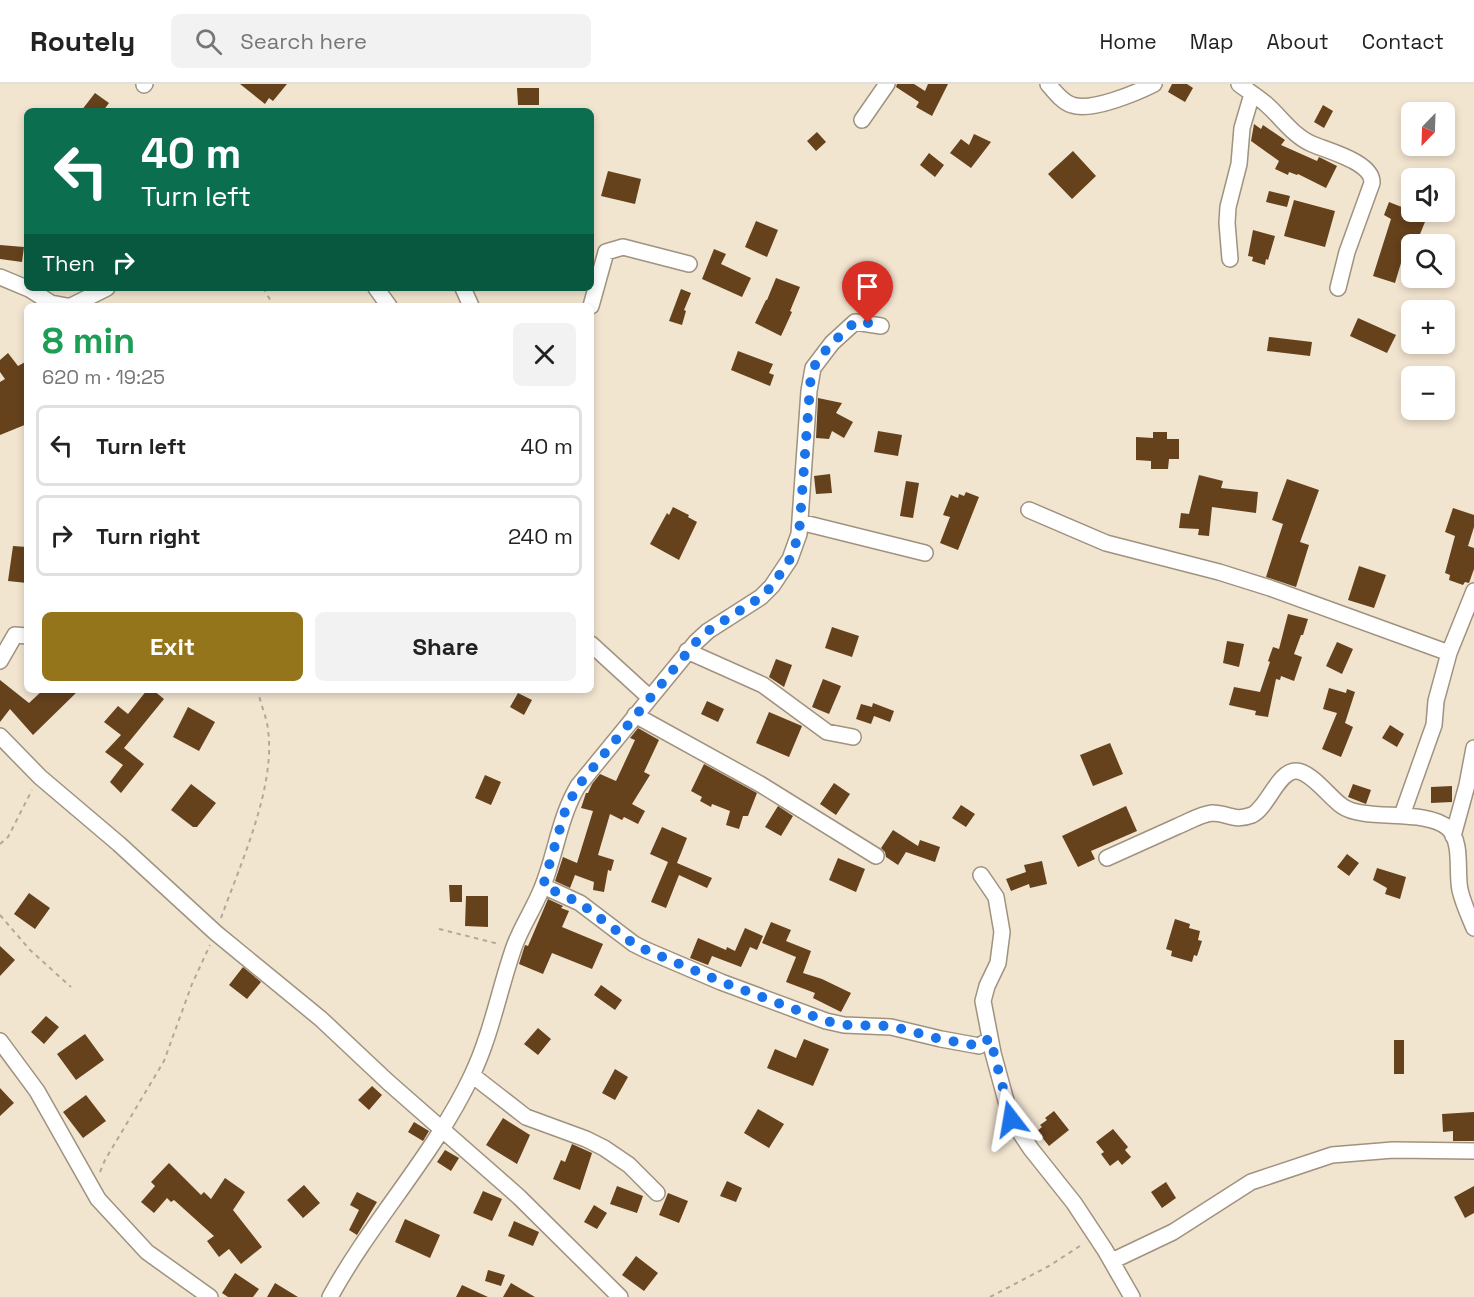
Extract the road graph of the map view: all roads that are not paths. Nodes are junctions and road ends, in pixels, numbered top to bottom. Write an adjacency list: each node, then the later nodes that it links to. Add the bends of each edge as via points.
1 (887, 84): 6 (street)
2 (1047, 84): 3 (street, via 1064,101 1080,107)
3 (1154, 84)
4 (1239, 84): 5 (street)
5 (1252, 94): 7 (street, via 1228,207); 11 (street, via 1305,141 1348,159 1372,177)
6 (862, 120)
7 (1230, 259)
8 (689, 264): 16 (street, via 637,249 620,247 607,251)
9 (0, 277): 10 (street)
10 (24, 287)
11 (1338, 288)
12 (32, 291): 14 (street)
13 (101, 291): 15 (street)
14 (51, 303)
15 (75, 303)
16 (592, 303)
17 (881, 326): 19 (street, via 855,322 832,343 812,370)
18 (1029, 510): 25 (street, via 1106,543 1249,581)
19 (800, 522): 20 (street); 24 (street, via 790,559 772,586 753,604 708,631)
20 (925, 553)
21 (1474, 591): 25 (street)
22 (24, 636): 26 (street, via 15,635)
23 (594, 647): 27 (street)
24 (687, 651): 27 (street); 30 (street, via 763,685 827,732)
25 (1449, 653): 32 (street, via 1436,700 1434,725)
26 (0, 661)
27 (649, 697): 28 (street)
28 (635, 715): 34 (street, via 760,784); 37 (street, via 573,794)
29 (0, 736): 42 (street, via 40,777 216,933 321,1019)
30 (853, 737)
31 (1474, 748): 33 (street)
32 (1402, 815): 33 (street, via 1446,826); 35 (street, via 1350,810 1320,785 1293,771 1253,814 1238,819 1210,813)
33 (1453, 836): 38 (street, via 1460,889)
34 (876, 856)
35 (1107, 858)
36 (981, 875): 39 (street, via 996,897 1002,932 998,963 984,998)
37 (543, 886): 39 (street, via 580,903 646,950 826,1021 891,1026 979,1046); 41 (street, via 520,929)
38 (1474, 928)
39 (990, 1038): 45 (street, via 1011,1119)
40 (0, 1041): 46 (street, via 37,1091 92,1191 147,1252)
41 (472, 1075): 42 (street); 44 (street, via 526,1117 604,1148 638,1172)
42 (442, 1129): 47 (street); 48 (street, via 519,1197)
43 (1474, 1151): 45 (street, via 1393,1150 1332,1155 1251,1182 1173,1232)
44 (657, 1193)
45 (1112, 1261): 49 (street)
46 (210, 1297)
47 (330, 1297)
48 (620, 1297)
49 (1132, 1297)

